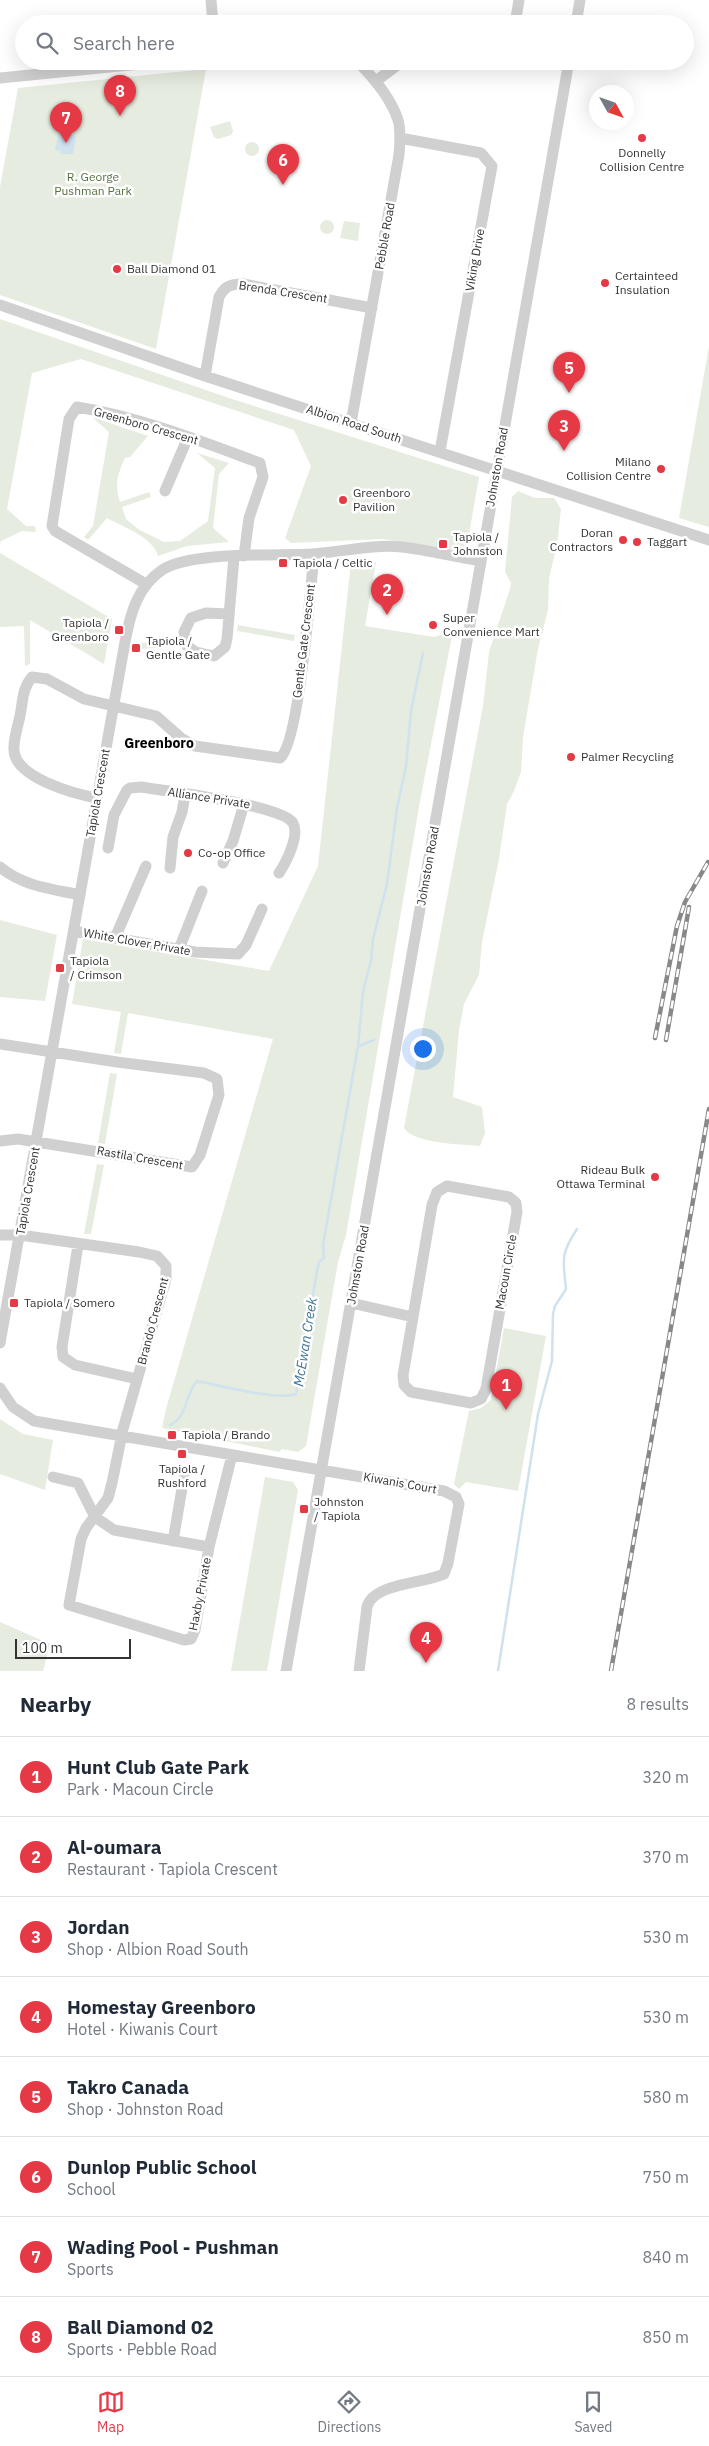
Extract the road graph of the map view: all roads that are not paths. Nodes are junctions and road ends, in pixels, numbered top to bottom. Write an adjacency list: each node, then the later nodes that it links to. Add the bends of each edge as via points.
1 (211, 0): 4 (street)
2 (519, 0): 5 (street)
3 (580, 0): 6 (street)
4 (213, 15)
5 (516, 15)
6 (578, 15)
7 (80, 70): 11 (street)
8 (366, 70): 12 (street, Pebble Road)
9 (391, 70): 12 (street)
10 (567, 70): 20 (street, Johnston Road)
11 (0, 78)
12 (376, 81): 13 (street, Pebble Road, via 398,120)
13 (400, 138): 15 (street, Pebble Road); 19 (street, Viking Drive, via 481,152 492,166)
14 (0, 305): 16 (street, Albion Road South)
15 (372, 308): 16 (street, Brenda Crescent, via 231,284 219,297); 17 (street, Pebble Road)
16 (205, 376): 17 (street, Albion Road South)
17 (351, 423): 19 (street, Albion Road South)
18 (188, 437): 21 (street); 24 (street, Greenboro Crescent, via 260,463 263,477 248,518); 26 (street, Greenboro Crescent, via 77,407 69,419 52,526 55,532)
19 (440, 451): 20 (street, Albion Road South)
20 (496, 471): 22 (street, Albion Road South); 25 (street, Johnston Road)
21 (165, 491)
22 (709, 540)
23 (314, 554): 24 (street, Tapiola Crescent); 25 (street, Tapiola Crescent, via 345,548 402,547); 28 (street, Gentle Gate Crescent, via 300,693 287,748 282,756 275,758 195,746 156,716)
24 (239, 557): 26 (street, Tapiola Crescent, via 177,563 162,570); 27 (street)
25 (481, 561): 53 (street, Johnston Road)
26 (146, 584): 28 (street, Tapiola Crescent, via 129,620)
27 (229, 614): 27 (street, via 206,613 191,618 184,632 187,646 207,655 214,656 220,652 227,639)
28 (114, 706): 30 (street, Tapiola Crescent); 30 (street, via 84,698 48,679 32,677 24,688 14,751 19,764 54,787)
29 (184, 795): 31 (street, Alliance Private); 33 (street, Alliance Private, via 130,788); 38 (street, via 173,837)
30 (97, 798): 32 (street, Tapiola Crescent)
31 (244, 804): 35 (street); 39 (street, Alliance Private, via 263,808 293,823 292,847)
32 (94, 811): 33 (street); 41 (street, Tapiola Crescent)
33 (114, 815): 34 (street, Alliance Private)
34 (108, 848)
35 (223, 863)
36 (146, 866): 44 (street)
37 (0, 867): 41 (street, via 11,877 33,885)
38 (170, 868)
39 (279, 873)
40 (202, 891): 45 (street)
41 (80, 895): 43 (street, Tapiola Crescent)
42 (262, 909): 45 (street, White Clover Private, via 241,953)
43 (74, 931): 44 (street, White Clover Private); 47 (street, Tapiola Crescent)
44 (115, 938): 45 (street, White Clover Private)
45 (179, 949)
46 (0, 1044): 47 (street)
47 (52, 1052): 49 (street, Tapiola Crescent); 49 (street, Rastila Crescent, via 204,1073 217,1079 219,1094 200,1155 192,1167)
48 (0, 1141): 49 (street)
49 (36, 1142): 51 (street, Tapiola Crescent)
50 (0, 1235): 51 (street, Brando Crescent)
51 (20, 1236): 52 (street, Brando Crescent); 55 (street, Tapiola Crescent)
52 (78, 1245): 56 (street, via 62,1357 76,1365); 56 (street, Brando Crescent, via 156,1256 166,1266 166,1279)
53 (351, 1304): 54 (street); 60 (street, Johnston Road)
54 (413, 1317): 54 (street, Macoun Circle, via 404,1385 412,1392 471,1403 481,1399 492,1358 517,1212 516,1202 509,1197 447,1186 437,1192 432,1204)
55 (0, 1343)
56 (136, 1379): 58 (street, Brando Crescent)
57 (0, 1388): 58 (street, via 13,1407 34,1421)
58 (122, 1436): 59 (street); 63 (street, Brando Crescent, via 108,1498)
59 (232, 1455): 60 (street); 65 (street, Haxby Private)
60 (321, 1470): 67 (street, Johnston Road); 68 (street, Kiwanis Court, via 444,1491 456,1497 459,1504 444,1574 379,1591 371,1597)
61 (185, 1471): 64 (street)
62 (53, 1477): 63 (street, via 78,1484)
63 (95, 1517): 64 (street, via 114,1530); 66 (street, Brando Crescent, via 81,1539)
64 (172, 1541): 65 (street)
65 (209, 1547): 66 (street, Haxby Private, via 191,1639 184,1640)
66 (69, 1605)
67 (286, 1671)
68 (359, 1671)

